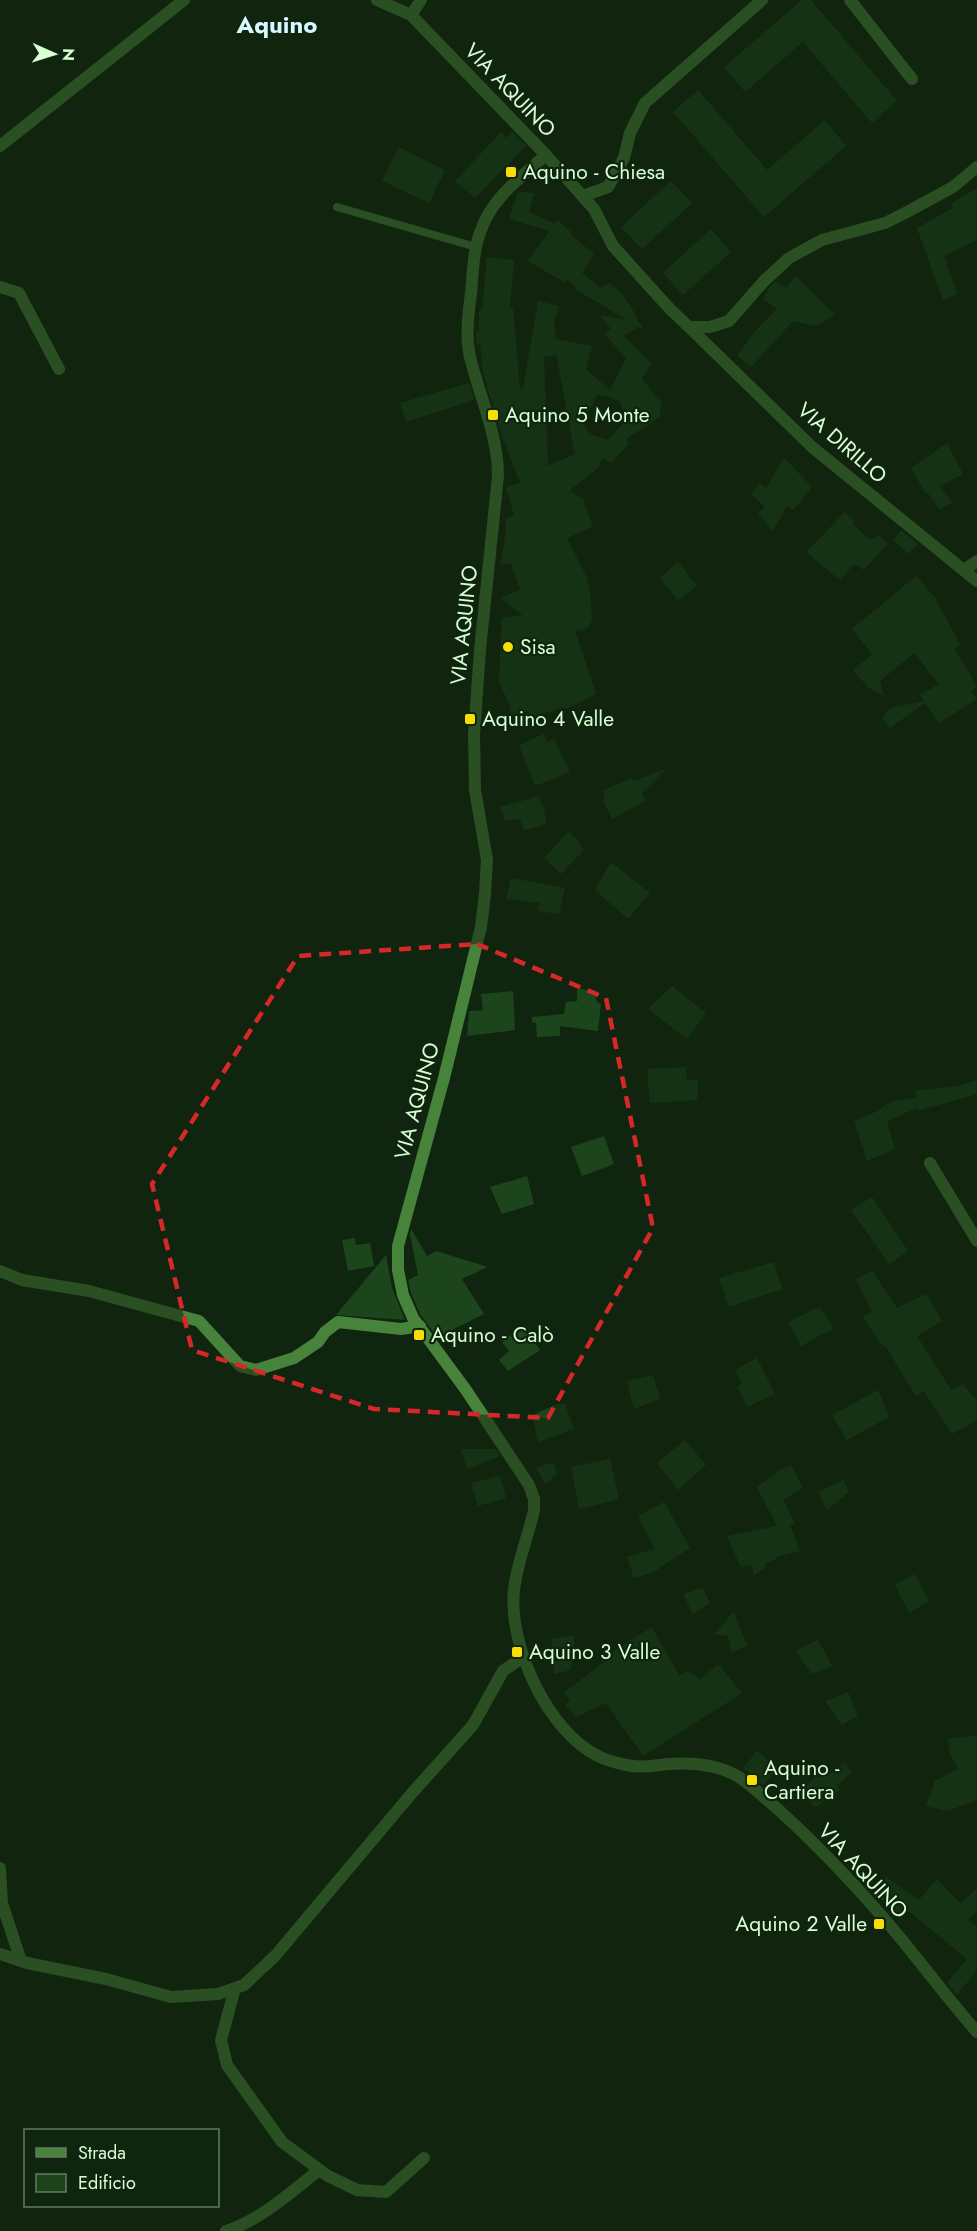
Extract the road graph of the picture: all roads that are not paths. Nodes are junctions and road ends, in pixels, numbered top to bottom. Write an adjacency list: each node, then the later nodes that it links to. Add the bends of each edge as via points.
1 (184, 0): 8 (street)
2 (377, 0): 6 (street, VIA AQUINO)
3 (421, 0): 6 (street)
4 (762, 0): 11 (street, via 645,104 608,187)
5 (850, 0): 7 (street)
6 (411, 15): 9 (street, VIA AQUINO)
7 (912, 79)
8 (0, 146)
9 (546, 155): 11 (street, VIA DIRILLO); 13 (street, VIA AQUINO, via 494,204)
10 (977, 167): 15 (street, via 953,187 908,212 885,223 822,240 789,258 729,321 710,327)
11 (583, 196): 15 (street, VIA DIRILLO, via 594,208 613,246)
12 (337, 207): 13 (lane)
13 (476, 247): 23 (street, VIA AQUINO, via 467,338 498,457 474,735 475,790 486,860 485,894 481,927 444,1078 398,1246 403,1295)
14 (0, 287): 16 (street, via 19,293)
15 (689, 327): 18 (street, VIA DIRILLO, via 812,447)
16 (59, 369)
17 (977, 561): 18 (street)
18 (964, 570): 19 (street, VIA DIRILLO)
19 (977, 581)
20 (930, 1163): 21 (street)
21 (977, 1241)
22 (0, 1271): 23 (street, via 21,1280 89,1291 199,1321 240,1366 256,1370 294,1358 338,1322 401,1329)
23 (420, 1326): 24 (street, VIA AQUINO, via 529,1485 534,1498 514,1591 517,1636)
24 (523, 1657): 28 (street, via 503,1671 473,1725 275,1956 244,1985); 29 (street, VIA AQUINO, via 539,1693 560,1725 595,1755 644,1767 700,1764 744,1780 874,1906)
25 (0, 1868): 27 (street, via 2,1903)
26 (0, 1954): 27 (street)
27 (21, 1961): 28 (street, via 171,1997 218,1994)
28 (235, 1988): 31 (street, via 220,2040 227,2065 282,2142)
29 (977, 2032)
30 (424, 2158): 31 (street, via 386,2192 357,2190)
31 (319, 2170): 32 (street, via 281,2200)
32 (226, 2231)

